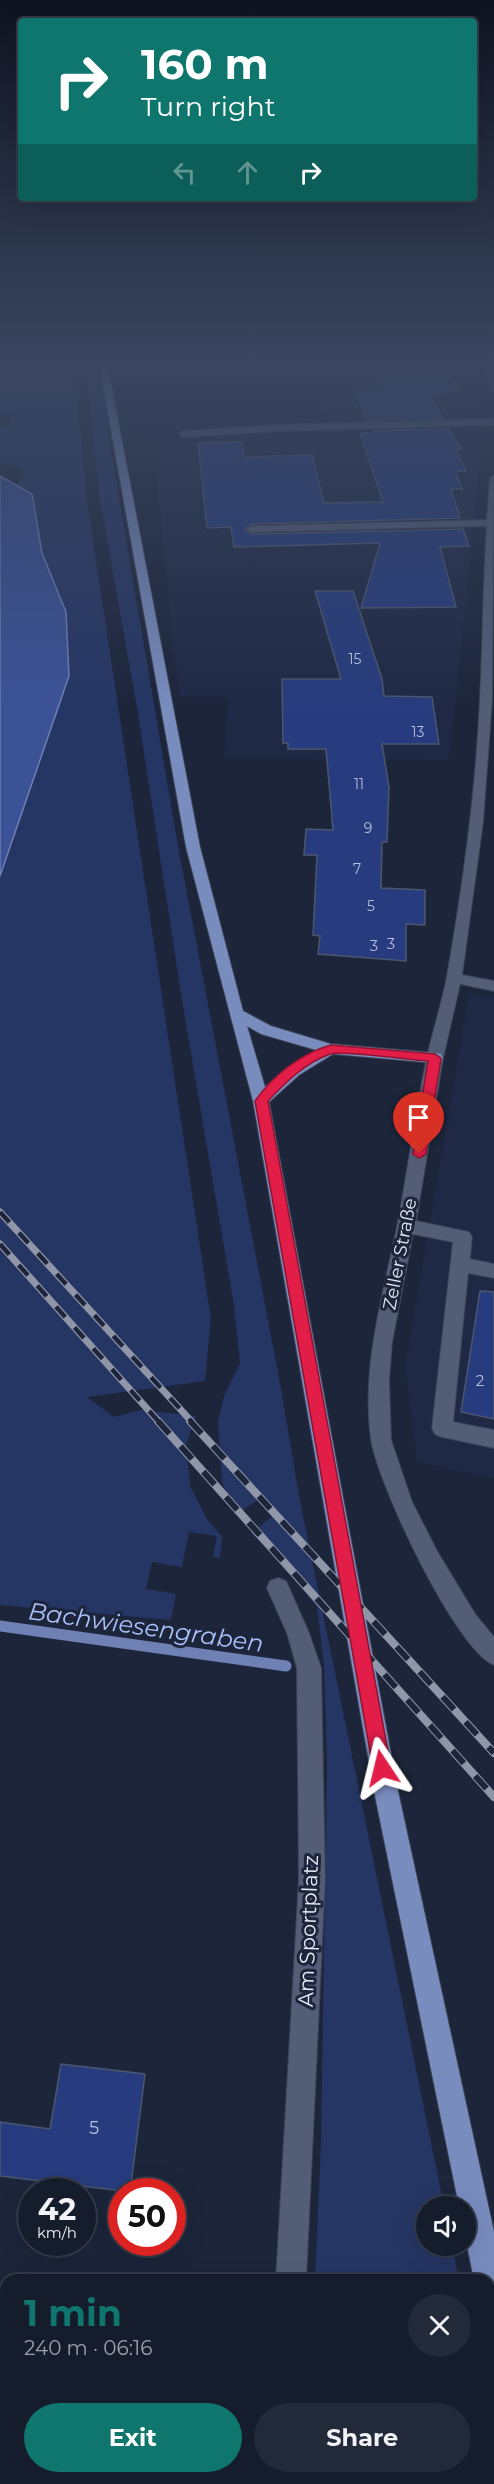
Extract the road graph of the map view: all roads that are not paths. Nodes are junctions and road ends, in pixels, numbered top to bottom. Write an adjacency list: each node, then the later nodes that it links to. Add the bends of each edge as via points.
1 (494, 478): 3 (street, Zeller Straße)
2 (125, 479): 8 (main road, via 194,847)
3 (491, 523): 4 (street); 5 (street, Zeller Straße)
4 (252, 529)
5 (490, 614): 6 (street, Zeller Straße, via 476,822)
6 (454, 978): 7 (street); 10 (street, Zeller Straße)
7 (494, 986)
8 (236, 1014): 9 (main road, via 266,1030); 11 (main road)
9 (331, 1049): 10 (main road); 11 (main road, via 284,1076)
10 (435, 1058): 12 (street, Zeller Straße)
11 (261, 1101): 19 (main road, via 386,1791)
12 (406, 1226): 13 (street, via 463,1237); 17 (street, Zeller Straße, via 382,1342 381,1440 402,1503 429,1558 467,1621)
13 (461, 1264): 14 (street); 15 (street, via 442,1428)
14 (494, 1271)
15 (494, 1439)
16 (278, 1588): 18 (street, Am Sportplatz, via 309,1668 312,1879)
17 (494, 1654)
18 (291, 2274)
19 (488, 2274)

